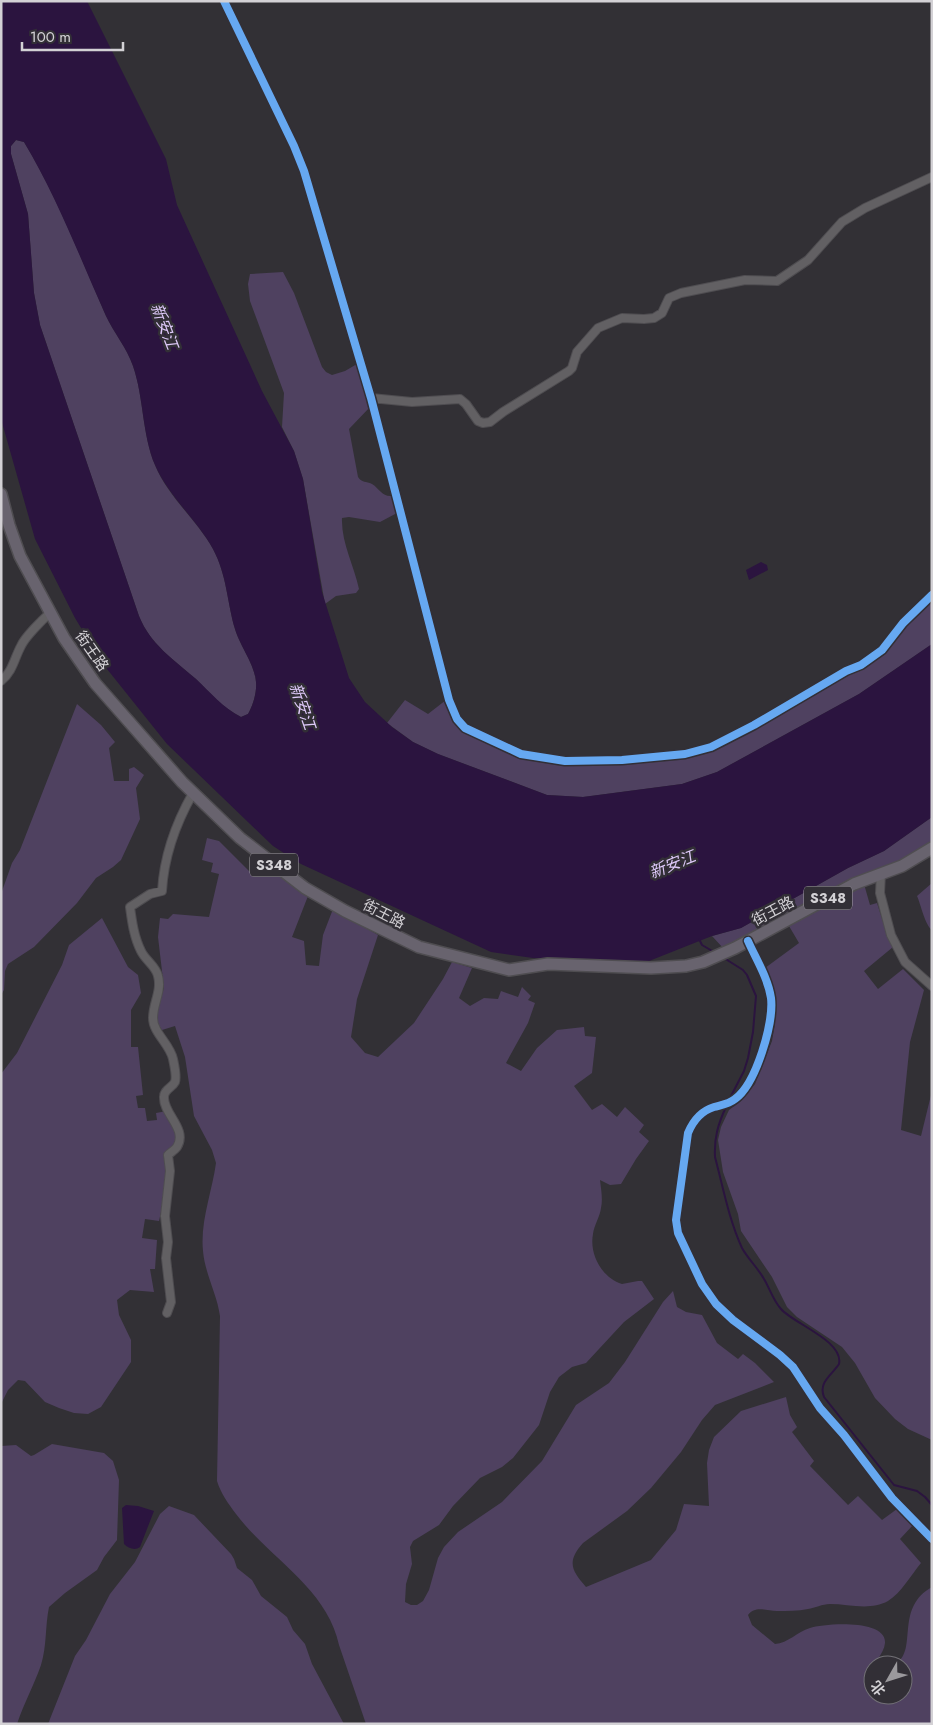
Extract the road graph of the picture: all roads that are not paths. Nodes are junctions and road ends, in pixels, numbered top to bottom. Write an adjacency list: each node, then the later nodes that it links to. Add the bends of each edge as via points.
1 (224, 1): 3 (street, via 298,155)
2 (932, 177): 3 (street, via 842,222 808,260 777,281 745,280 681,293 669,298 662,313 654,318 622,318 598,328 577,352 570,370 490,422 480,423 460,399 431,402)
3 (371, 398): 5 (street, via 456,719 469,731 521,754 565,761 622,760 685,754 711,747 875,656)
4 (1, 494): 6 (main road, 街王路 / S348, via 20,556)
5 (932, 595)
6 (50, 613): 7 (street, via 22,645 14,665); 8 (main road, 街王路 / S348, via 95,683)
7 (1, 681)
8 (193, 793): 11 (main road, 街王路 / S348, via 240,838 305,888 419,947 509,970 548,964 651,968 703,962); 13 (street, via 168,851 162,891 150,894 130,907 141,952 158,975 153,1020 173,1058 176,1078 164,1096 166,1108 179,1134 177,1146 168,1155 170,1172 164,1216 170,1302)
9 (932, 848): 10 (main road, 街王路 / S348, via 902,866)
10 (880, 873): 11 (main road, 街王路 / S348); 12 (street, via 880,893 892,935 905,962)
11 (748, 941): 14 (street, via 770,996 768,1031 744,1091 730,1102 704,1112 691,1126 676,1213 678,1233 702,1284 716,1304 793,1367 820,1408 892,1498)
12 (932, 986)
13 (167, 1313)
14 (932, 1539)

